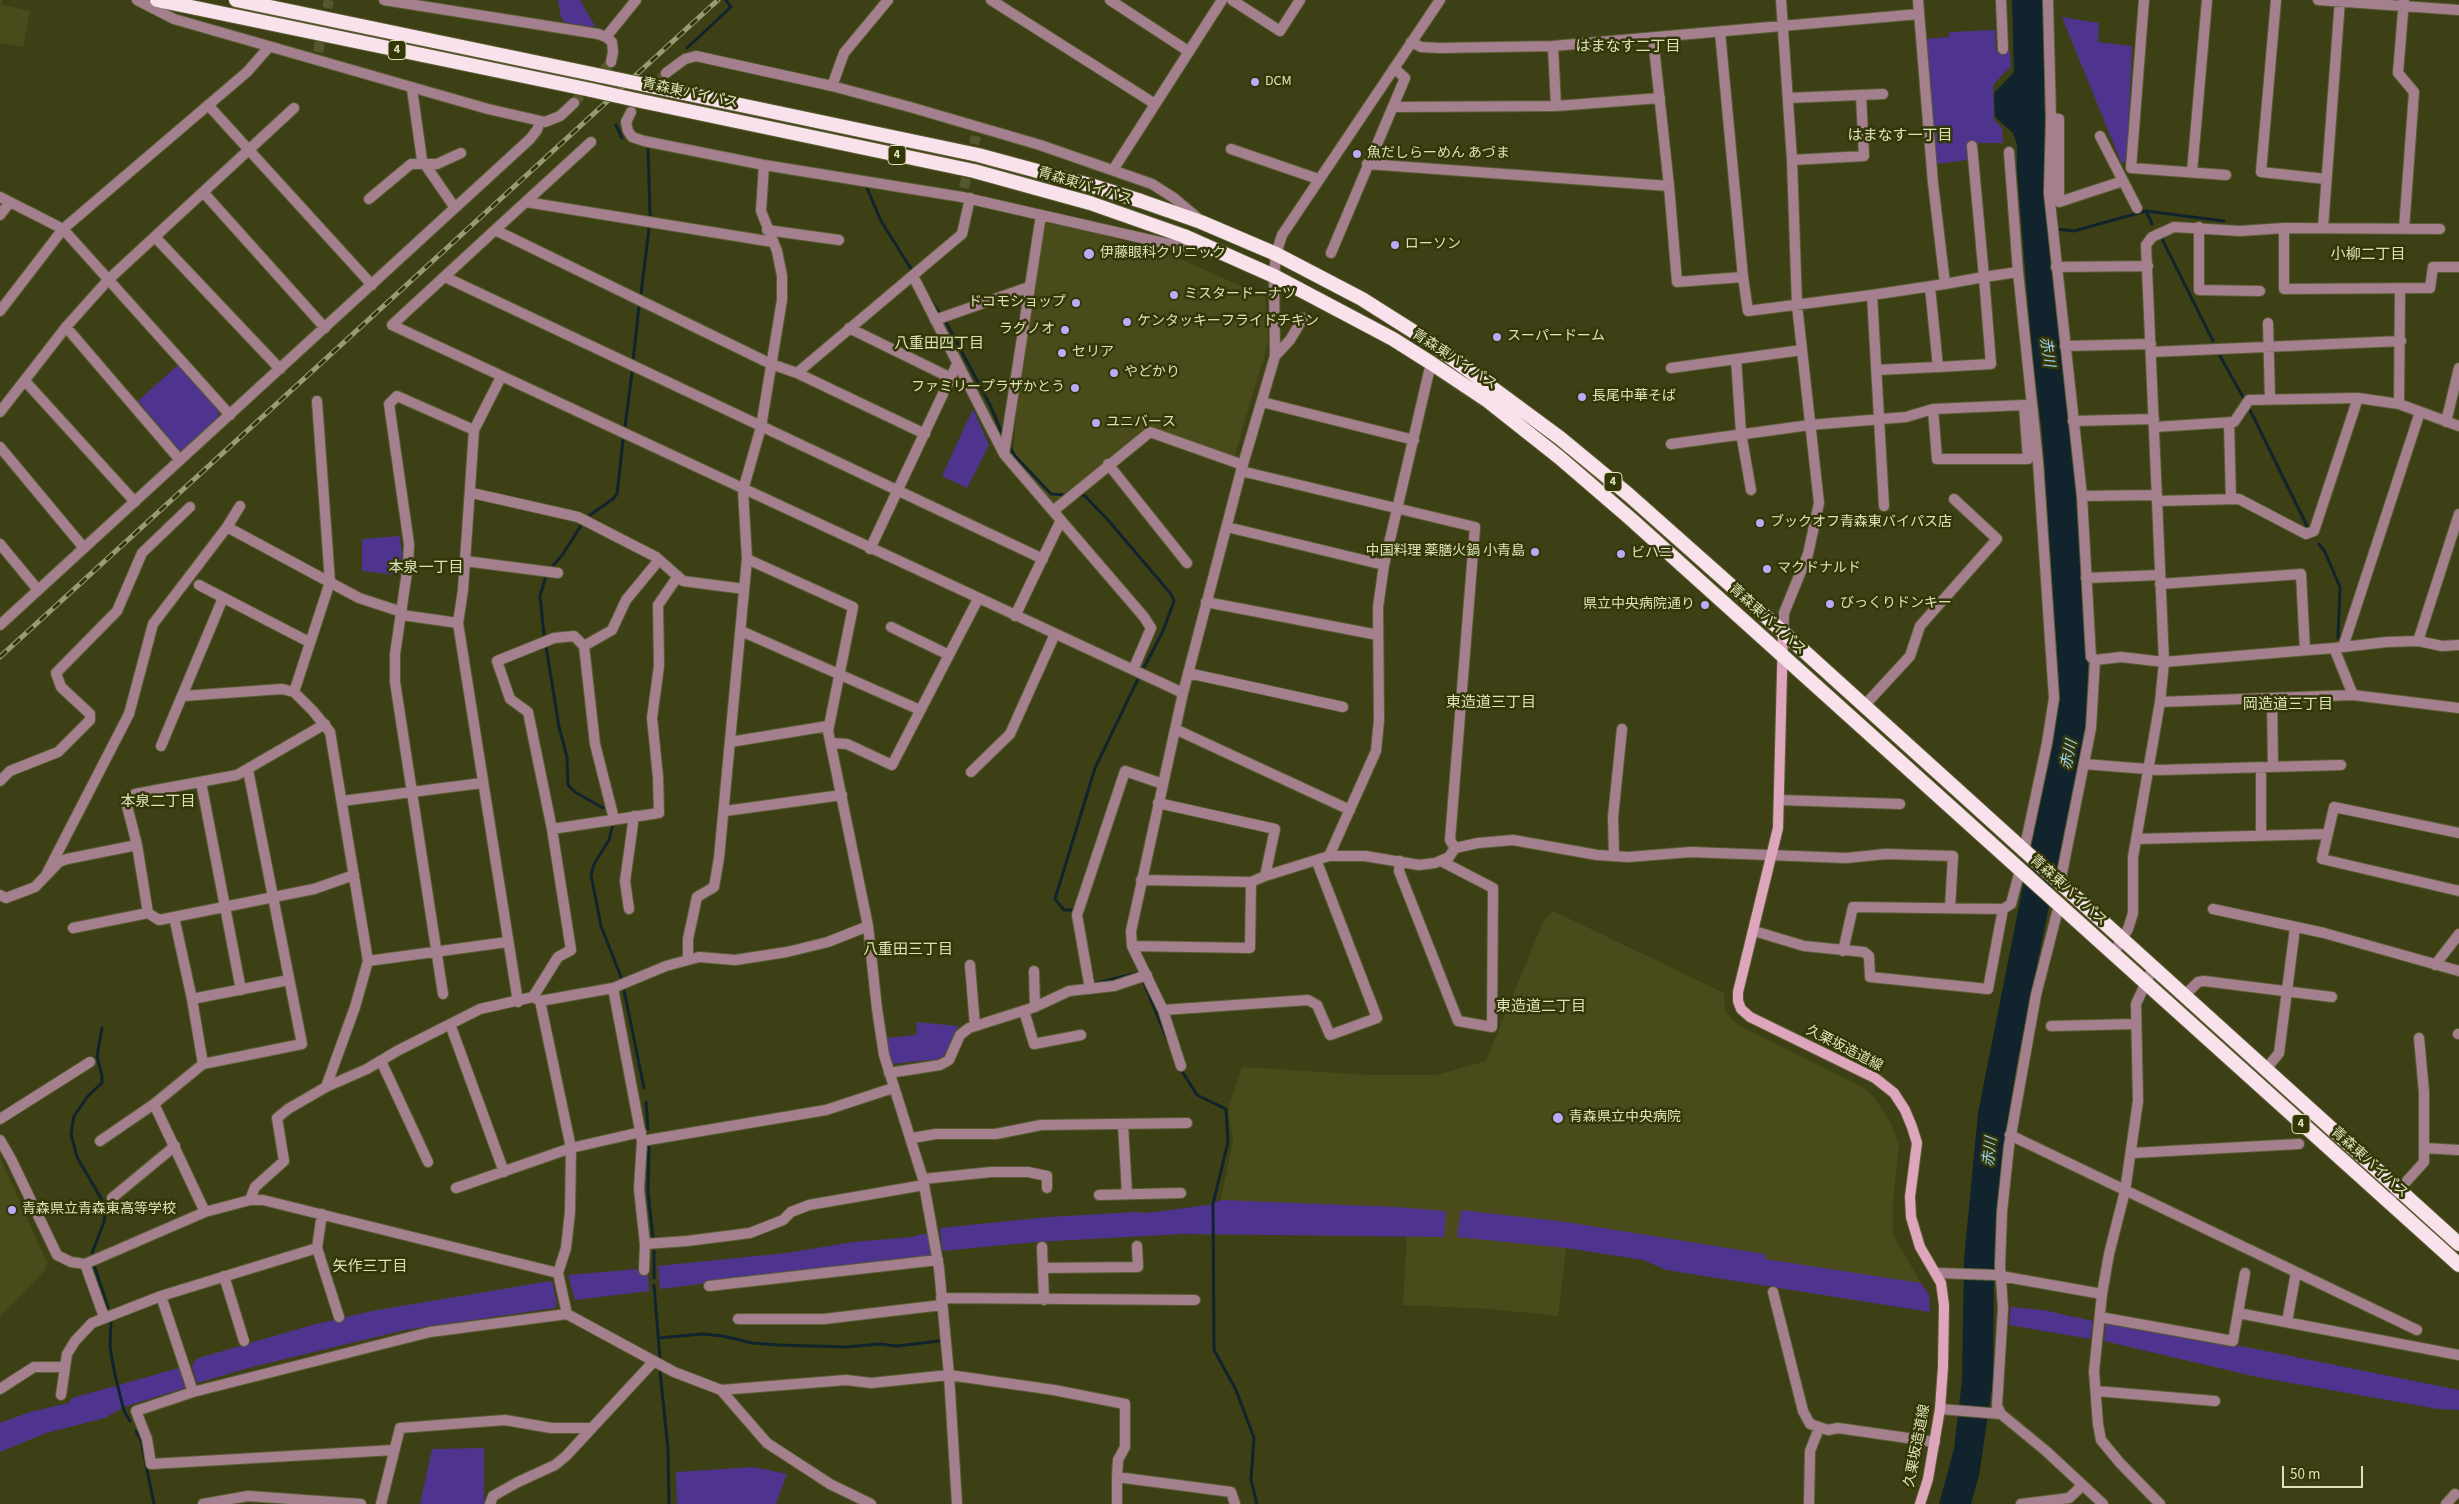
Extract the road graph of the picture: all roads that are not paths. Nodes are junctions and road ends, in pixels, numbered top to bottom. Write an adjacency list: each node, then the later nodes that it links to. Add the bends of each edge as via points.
1 (137, 0): 26 (street, via 162,14)
2 (157, 0): 23 (highway, 青森東バイパス / 4)
3 (236, 0): 82 (highway, 青森東バイパス / 4, bridge, via 978,155 1093,186)
4 (384, 0): 29 (street)
5 (636, 0): 29 (street)
6 (888, 0): 39 (street, via 844,53)
7 (991, 0): 46 (street)
8 (1110, 0): 35 (street)
9 (1222, 0): 35 (street)
10 (1232, 0): 11 (street, via 1280,31)
11 (1300, 0)
12 (1440, 0): 31 (street)
13 (1781, 0): 27 (street)
14 (1918, 0): 25 (street)
15 (2001, 0): 34 (street)
16 (2048, 0): 52 (street)
17 (2144, 0): 66 (street, via 2131,168)
18 (2207, 0): 66 (street)
19 (2276, 0): 69 (street, via 2261,172)
20 (2318, 0): 21 (street)
21 (2340, 1): 22 (street); 69 (street)
22 (2404, 3): 24 (street); 87 (street, via 2398,73 2414,92)
23 (194, 8): 26 (street, via 189,17); 48 (highway, 青森東バイパス / 4, bridge, via 592,90)
24 (2459, 10)
25 (1919, 14): 27 (street); 107 (street)
26 (195, 24): 33 (street)
27 (1783, 26): 28 (street); 44 (street)
28 (1720, 32): 30 (street); 104 (street)
29 (606, 37): 36 (street, via 613,46)
30 (1653, 38): 32 (street); 43 (street)
31 (1411, 42): 32 (street, via 1420,47 1440,48); 37 (street)
32 (1553, 46): 49 (street)
33 (269, 47): 40 (street, via 317,57); 47 (street, via 247,72)
34 (2003, 49)
35 (1188, 51): 46 (street)
36 (611, 62)
37 (1394, 68): 50 (street, via 1404,78); 68 (street)
38 (666, 73): 39 (street, via 685,59 696,56)
39 (832, 86): 65 (street, via 977,132 1040,145)
40 (412, 89): 53 (street); 64 (street, via 422,160)
41 (1882, 94): 42 (street)
42 (1861, 95): 44 (street); 61 (street, via 1864,156)
43 (1660, 98): 49 (street); 71 (street)
44 (1788, 98): 61 (street)
45 (574, 103): 53 (street, via 554,120)
46 (1155, 104): 65 (street)
47 (208, 105): 58 (street); 84 (street)
48 (633, 106): 63 (street, via 626,122 632,137); 94 (highway, 青森東バイパス / 4, via 974,172 1090,203)
49 (1556, 106): 50 (street)
50 (1393, 107): 62 (street)
51 (294, 108): 58 (street)
52 (2051, 118): 70 (street, via 2059,119 2059,202); 98 (street, via 2049,193)
53 (540, 121): 78 (street, via 530,139)
54 (2100, 136): 70 (street)
55 (591, 142): 77 (street)
56 (1972, 146): 105 (street)
57 (1231, 149): 68 (street)
58 (249, 150): 72 (street); 108 (street)
59 (2009, 152): 100 (street)
60 (461, 153): 64 (street)
61 (1792, 160): 114 (street)
62 (1367, 164): 71 (street); 95 (street)
63 (764, 165): 73 (street); 90 (street, via 761,211)
64 (426, 166): 75 (street, via 411,164); 78 (street)
65 (1112, 170): 82 (street, via 1163,190)
66 (2192, 172): 67 (street)
67 (2226, 175)
68 (1318, 179): 96 (street, via 1282,235)
69 (2326, 179): 86 (street)
70 (2123, 181): 79 (street)
71 (1669, 186): 104 (street, via 1677,282)
72 (203, 192): 91 (street); 120 (street)
73 (965, 194): 81 (street); 101 (street, via 962,234)
74 (0, 197): 76 (street)
75 (368, 199)
76 (10, 202): 80 (street); 84 (street)
77 (526, 202): 89 (street); 93 (street)
78 (455, 208): 108 (street)
79 (2137, 208)
80 (0, 215)
81 (1041, 215): 94 (street, via 1164,244 1184,246); 109 (street)
82 (1201, 222): 96 (highway, 青森東バイパス / 4)
83 (2198, 227): 85 (street, via 2240,231); 97 (street, via 2174,227 2152,237 2146,245); 112 (street, via 2199,290)
84 (62, 228): 106 (street); 115 (street)
85 (2284, 228): 86 (street); 111 (street, via 2284,288)
86 (2323, 228): 87 (street)
87 (2404, 229): 88 (street)
88 (2440, 229)
89 (495, 230): 103 (street); 130 (street)
90 (768, 230): 92 (street); 93 (street)
91 (155, 237): 106 (street); 135 (street)
92 (839, 240)
93 (773, 242): 130 (street, via 782,276 782,300)
94 (1201, 243): 102 (highway, 青森東バイパス / 4)
95 (1331, 253)
96 (1276, 254): 102 (street); 213 (highway, 青森東バイパス / 4, via 1362,299 1494,387 1629,495)
97 (2148, 266): 98 (street); 125 (street)
98 (2056, 267): 123 (street)
99 (2459, 267): 111 (street, via 2433,267 2430,288)
100 (2018, 272): 105 (street); 273 (street, via 2038,462 2054,698)
101 (913, 276): 117 (street); 121 (street)
102 (1274, 276): 127 (street); 129 (highway, 青森東バイパス / 4)
103 (444, 277): 138 (street, via 392,325); 156 (street)
104 (1743, 277): 114 (street, via 1748,311)
105 (1984, 277): 107 (street); 132 (street, via 1991,364)
106 (108, 280): 119 (street); 149 (street)
107 (1945, 284): 110 (street)
108 (372, 285): 120 (street)
109 (1029, 286): 117 (street); 164 (street)
110 (1930, 286): 113 (street); 132 (street)
111 (2400, 288): 122 (street)
112 (2260, 291)
113 (1872, 296): 114 (street); 136 (street)
114 (1797, 304): 126 (street)
115 (1, 306)
116 (1303, 318): 127 (street, via 1290,340)
117 (935, 320): 131 (street)
118 (2268, 323): 124 (street)
119 (66, 327): 140 (street); 165 (street)
120 (325, 328): 135 (street)
121 (850, 328): 137 (street); 139 (street)
122 (2401, 341): 124 (street); 145 (street)
123 (2065, 346): 125 (street); 151 (street)
124 (2269, 346): 125 (street); 142 (street)
125 (2151, 348): 154 (street)
126 (1802, 350): 128 (street); 155 (street)
127 (1275, 356): 144 (street)
128 (1736, 359): 133 (street); 159 (street)
129 (1432, 363): 161 (street); 222 (highway, 青森東バイパス / 4, via 1488,401 1560,458)
130 (771, 364): 137 (street); 156 (street)
131 (957, 364): 139 (street); 164 (street)
132 (1938, 367): 136 (street)
133 (1671, 368)
134 (2459, 368): 153 (street)
135 (280, 369): 149 (street)
136 (1876, 370): 150 (street)
137 (797, 373): 160 (street)
138 (501, 377): 158 (street); 168 (street)
139 (951, 378): 160 (street)
140 (25, 381): 147 (street); 176 (street)
141 (2358, 398): 142 (street); 145 (street); 175 (street, via 2314,532 2306,534 2239,499)
142 (2270, 399): 152 (street, via 2249,400 2234,422)
143 (317, 401): 199 (street)
144 (1262, 402): 161 (street); 167 (street)
145 (2399, 404): 148 (street)
146 (1933, 409): 146 (street, via 2024,405 2028,459 1937,459); 150 (street, via 1906,417)
147 (0, 412)
148 (2420, 412): 153 (street); 219 (street)
149 (230, 415): 165 (street)
150 (1878, 418): 155 (street); 178 (street)
151 (2073, 421): 154 (street); 172 (street)
152 (2229, 422): 154 (street); 175 (street)
153 (2446, 422): 157 (street)
154 (2154, 423): 173 (street)
155 (1810, 425): 159 (street); 213 (street, via 1819,504 1808,554 1784,613)
156 (761, 426): 168 (street); 169 (street)
157 (2459, 426)
158 (474, 430): 171 (street); 206 (street, via 396,396 389,404 409,544)
159 (1741, 433): 162 (street); 170 (street)
160 (924, 434): 169 (street)
161 (1414, 440): 180 (street)
162 (1671, 444)
163 (0, 447): 187 (street)
164 (1004, 454): 181 (street)
165 (180, 460): 176 (street)
166 (1108, 464): 167 (street, via 1150,432); 181 (street); 193 (street)
167 (1242, 468): 180 (street); 185 (street)
168 (744, 490): 188 (street); 189 (street)
169 (899, 490): 188 (street); 190 (street)
170 (1751, 490)
171 (472, 493): 191 (street, via 578,517); 192 (street)
172 (2082, 496): 173 (street); 197 (street)
173 (2157, 498): 175 (street); 198 (street)
174 (1954, 499): 235 (street, via 1997,539 1920,626 1910,656)
175 (2231, 499)
176 (135, 502): 187 (street)
177 (240, 506): 184 (street)
178 (1884, 506)
179 (190, 507): 252 (street, via 142,553 117,611 56,673 61,687 90,714 90,720 58,752 10,771)
180 (1397, 509): 194 (street); 272 (street, via 1475,527 1450,840)
181 (1053, 511): 183 (street)
182 (2459, 514): 215 (street)
183 (1061, 520): 190 (street); 225 (street, via 1151,628)
184 (227, 526): 199 (street); 281 (street, via 153,624 130,714)
185 (1227, 528): 194 (street); 205 (street)
186 (0, 544): 202 (street)
187 (84, 548): 202 (street)
188 (870, 549): 204 (street)
189 (746, 559): 201 (street); 227 (street, via 854,607)
190 (1043, 559): 207 (street)
191 (659, 560): 196 (street); 218 (street, via 626,600 612,630)
192 (465, 561): 195 (street); 208 (street)
193 (1187, 562)
194 (1384, 566): 214 (street)
195 (558, 573)
196 (678, 576): 201 (street, via 683,581); 264 (street, via 658,605 659,666 652,718 658,813)
197 (2086, 578): 198 (street); 223 (street, via 2091,657)
198 (2160, 579): 220 (street, via 2301,574); 224 (street)
199 (330, 582): 206 (street, via 359,598); 216 (street)
200 (199, 585): 203 (street)
201 (744, 589): 211 (street)
202 (38, 590): 209 (street)
203 (223, 598): 216 (street); 231 (street)
204 (978, 599): 207 (street); 221 (street)
205 (1206, 602): 214 (street); 226 (street)
206 (402, 614): 208 (street); 256 (street, via 395,654 395,682)
207 (1015, 616): 212 (street)
208 (458, 623): 254 (street)
209 (0, 625)
210 (891, 627): 221 (street)
211 (741, 631): 227 (street); 242 (street)
212 (1055, 634): 225 (street); 251 (street, via 1010,734)
213 (1783, 634): 222 (main road, 久栗坂造道線); 235 (highway, 青森東バイパス / 4)
214 (1378, 635): 262 (street, via 1376,751)
215 (2418, 641): 217 (street, via 2442,646); 219 (street)
216 (309, 642): 228 (street)
217 (2459, 645)
218 (584, 646): 265 (street, via 595,744); 266 (street, via 574,636 554,638 497,660 510,699 528,712)
219 (2339, 647): 220 (street); 230 (street)
220 (2304, 650): 224 (street)
221 (949, 655): 237 (street)
222 (1783, 656): 258 (main road, 久栗坂造道線); 280 (highway, 青森東バイパス / 4)
223 (2095, 660): 224 (street, via 2121,657); 245 (street, via 2093,713)
224 (2164, 662): 233 (street)
225 (1133, 670): 229 (street)
226 (1188, 673): 229 (street); 234 (street)
227 (840, 674): 237 (street); 239 (street)
228 (294, 692): 231 (street, via 282,689); 238 (street)
229 (1183, 693): 240 (street)
230 (2353, 695): 232 (street); 236 (street)
231 (183, 696): 244 (street)
232 (2272, 698): 233 (street); 248 (street)
233 (2160, 702): 250 (street)
234 (1343, 706)
235 (1864, 706): 273 (highway, 青森東バイパス / 4)
236 (2459, 708)
237 (920, 710): 243 (street, via 892,765 847,744)
238 (325, 724): 249 (street); 259 (street, via 330,732)
239 (828, 726): 242 (street); 243 (street)
240 (1175, 729): 255 (street); 262 (street)
241 (1622, 729): 276 (street, via 1613,817)
242 (730, 742): 263 (street)
243 (831, 743): 257 (street)
244 (161, 746)
245 (2084, 764): 250 (street); 286 (street)
246 (2340, 765): 248 (street)
247 (2261, 767): 248 (street); 250 (street); 269 (street)
248 (2272, 767)
249 (248, 770): 253 (street); 289 (street)
250 (2149, 770): 270 (street)
251 (971, 772)
252 (0, 781)
253 (201, 782): 271 (street, via 135,794 126,802); 291 (street)
254 (482, 782): 256 (street); 304 (street)
255 (1163, 784): 260 (street); 320 (street, via 1125,771 1077,916)
256 (412, 793): 259 (street); 307 (street)
257 (842, 795): 263 (street); 298 (street)
258 (1780, 800): 261 (street); 274 (main road, 久栗坂造道線)
259 (342, 801): 282 (street)
260 (1158, 803): 283 (street, via 1275,829); 284 (street)
261 (1900, 804)
262 (1350, 810): 275 (street)
263 (725, 811): 309 (street, via 714,888 697,897 688,939)
264 (634, 816): 265 (street); 293 (street, via 625,880)
265 (614, 818): 266 (street)
266 (552, 829): 327 (street, via 571,950 558,957)
267 (2459, 833): 268 (street, via 2334,807)
268 (2326, 834): 269 (street); 287 (street, via 2323,861)
269 (2261, 836): 270 (street)
270 (2136, 839): 303 (street, via 2133,913)
271 (136, 845): 281 (street, via 67,859); 296 (street)
272 (1455, 848): 276 (street, via 1513,840); 277 (street, via 1449,857)
273 (2024, 851): 286 (highway, 青森東バイパス / 4)
274 (1772, 855): 276 (street, via 1691,852); 292 (street, via 1846,858 1886,854 1953,856); 301 (main road, 久栗坂造道線)
275 (1329, 856): 278 (street, via 1365,856); 279 (street)
276 (1614, 856)
277 (1441, 860): 278 (street, via 1419,865); 278 (street, via 1493,888 1492,1027 1458,1021 1399,871)
278 (1400, 861)
279 (1317, 862): 283 (street); 330 (street, via 1377,1018 1330,1035 1317,1005 1308,1000)
280 (2020, 870): 290 (highway, 青森東バイパス / 4); 294 (street, via 2011,904)
281 (46, 875): 288 (street, via 26,892 6,898)
282 (354, 875): 289 (street); 310 (street)
283 (1265, 876): 285 (street)
284 (1141, 880): 285 (street); 305 (street, via 1130,930)
285 (1251, 882): 305 (street, via 1250,948)
286 (2059, 882): 303 (highway, 青森東バイパス / 4)
287 (2459, 891)
288 (0, 895)
289 (274, 898): 291 (street); 317 (street)
290 (2059, 905): 308 (highway, 青森東バイパス / 4); 350 (street, via 2036,995)
291 (226, 908): 297 (street); 321 (street)
292 (1950, 908): 294 (street); 306 (street, via 1853,907)
293 (629, 909)
294 (2003, 909): 306 (street, via 1988,989 1870,977 1869,956 1864,952)
295 (2213, 909): 300 (street)
296 (148, 913): 297 (street, via 159,920); 299 (street)
297 (174, 917): 326 (street)
298 (868, 926): 309 (street, via 828,942 788,952 735,960); 343 (street, via 877,1010)
299 (73, 928)
300 (2295, 928): 312 (street); 322 (street)
301 (1754, 930): 306 (street, via 1804,946); 388 (main road, 久栗坂造道線, via 1738,992 1741,1009 1750,1017 1875,1078 1894,1093 1905,1110 1917,1143 1910,1197 1911,1217 1920,1247)
302 (2459, 934): 312 (street)
303 (2122, 939): 308 (street); 313 (highway, 青森東バイパス / 4)
304 (507, 942): 307 (street); 328 (street)
305 (1132, 946): 316 (street)
306 (1843, 951)
307 (435, 952): 310 (street); 323 (street)
308 (2113, 954): 318 (highway, 青森東バイパス / 4)
309 (688, 959): 319 (street)
310 (368, 961): 344 (street, via 356,1007)
311 (970, 965): 334 (street)
312 (2436, 965): 315 (street)
313 (2153, 967): 318 (street); 324 (highway, 青森東バイパス / 4)
314 (1034, 971): 329 (street)
315 (2459, 971)
316 (1147, 975): 320 (street, via 1114,986); 330 (street)
317 (289, 980): 321 (street); 340 (street, via 302,1044)
318 (2144, 982): 333 (street, via 2137,999); 373 (highway, 青森東バイパス / 4)
319 (614, 988): 327 (street); 351 (street)
320 (1090, 989): 329 (street, via 1069,991)
321 (242, 990): 326 (street)
322 (2286, 991): 324 (street, via 2204,981 2198,982); 325 (street); 342 (street, via 2279,1053)
323 (443, 994)
324 (2184, 995): 342 (highway, 青森東バイパス / 4)
325 (2332, 996)
326 (192, 999): 340 (street)
327 (536, 999): 328 (street); 357 (street)
328 (518, 1002): 332 (street, via 480,1009)
329 (1035, 1007): 331 (street)
330 (1163, 1010): 341 (street)
331 (1024, 1011): 334 (street); 336 (street, via 1034,1044)
332 (450, 1024): 338 (street); 362 (street)
333 (2135, 1024): 335 (street); 360 (street, via 2138,1101)
334 (975, 1026): 343 (street, via 960,1035 949,1060 940,1065)
335 (2051, 1026)
336 (1081, 1035)
337 (2419, 1038): 358 (street)
338 (381, 1060): 344 (street); 361 (street)
339 (90, 1062): 347 (street)
340 (204, 1064): 346 (street)
341 (1181, 1066)
342 (2266, 1069): 366 (highway, 青森東バイパス / 4)
343 (889, 1073): 345 (street)
344 (326, 1087): 372 (street, via 277,1118 284,1161 255,1187)
345 (893, 1088): 351 (street, via 826,1110); 352 (street)
346 (154, 1104): 354 (street); 356 (street)
347 (0, 1120)
348 (1123, 1124): 349 (street); 352 (street, via 1041,1125 996,1134 936,1134); 369 (street)
349 (1187, 1124)
350 (2010, 1135): 367 (street); 390 (street)
351 (641, 1136): 357 (street); 376 (street, via 639,1190)
352 (912, 1138): 363 (street)
353 (0, 1140): 382 (street, via 57,1255 71,1262)
354 (100, 1141)
355 (2299, 1144): 360 (street)
356 (175, 1146): 371 (street); 374 (street)
357 (570, 1148): 362 (street); 386 (street, via 569,1221 566,1248)
358 (2425, 1148): 359 (street); 366 (street, via 2423,1166)
359 (2459, 1150)
360 (2132, 1153): 367 (street)
361 (428, 1162)
362 (504, 1172): 364 (street)
363 (924, 1182): 365 (street, via 991,1172 1028,1172 1047,1176); 376 (street, via 809,1205 791,1212 783,1220 750,1232); 381 (street)
364 (456, 1188)
365 (1047, 1188)
366 (2398, 1190): 373 (street); 377 (highway, 青森東バイパス / 4)
367 (2125, 1191): 387 (street); 394 (street)
368 (1181, 1192): 369 (street)
369 (1127, 1194): 370 (street)
370 (1099, 1195)
371 (112, 1198)
372 (250, 1200): 374 (street); 375 (street)
373 (2388, 1202): 383 (highway, 青森東バイパス / 4)
374 (206, 1212): 382 (street)
375 (322, 1214): 380 (street); 386 (street)
376 (645, 1244): 385 (street)
377 (2459, 1244)
378 (1137, 1246): 384 (street, via 1138,1267)
379 (1042, 1247): 384 (street)
380 (317, 1248): 391 (street); 402 (street)
381 (938, 1260): 392 (street); 398 (street)
382 (86, 1264): 401 (street)
383 (2459, 1265)
384 (1043, 1268): 396 (street)
385 (644, 1270)
386 (558, 1272): 400 (street)
387 (2296, 1272): 405 (street); 406 (street)
388 (1937, 1273): 390 (street); 418 (main road, 久栗坂造道線, via 1944,1306)
389 (2246, 1273): 399 (street)
390 (1999, 1275): 394 (street); 419 (street, via 2003,1308)
391 (224, 1276): 395 (street); 407 (street)
392 (709, 1286)
393 (1773, 1292): 421 (street, via 1802,1411 1810,1424)
394 (2102, 1294): 403 (street)
395 (160, 1296): 401 (street); 414 (street)
396 (1044, 1300): 397 (street); 398 (street)
397 (1195, 1300)
398 (941, 1302): 404 (street, via 824,1319); 411 (street)
399 (2238, 1313): 403 (street, via 2233,1341); 405 (street)
400 (567, 1314): 409 (street); 414 (street, via 430,1332)
401 (104, 1317): 410 (street, via 92,1323 75,1341)
402 (339, 1317)
403 (2100, 1317): 415 (street, via 2094,1371)
404 (738, 1319)
405 (2287, 1322): 408 (street)
406 (2418, 1330)
407 (244, 1341)
408 (2459, 1355)
409 (654, 1361): 413 (street); 420 (street)
410 (64, 1367): 412 (street, via 34,1367); 416 (street)
411 (949, 1375): 413 (street); 424 (street, via 1125,1404 1125,1447 1118,1460); 432 (street)
412 (0, 1389)
413 (721, 1390): 431 (street, via 767,1443 830,1484)
414 (193, 1392): 423 (street, via 136,1410 147,1439 151,1464)
415 (2096, 1392): 417 (street); 439 (street, via 2101,1440)
416 (61, 1395)
417 (2215, 1401)
418 (1940, 1409): 419 (street); 422 (main road, 久栗坂造道線)
419 (1998, 1414): 425 (street)
420 (592, 1428): 423 (street, via 551,1428 505,1420 400,1428); 430 (street, via 555,1465 509,1486 493,1496)
421 (1819, 1428): 422 (street); 435 (street, via 1810,1451)
422 (1935, 1442): 436 (main road, 久栗坂造道線)
423 (394, 1450): 429 (street)
424 (1117, 1477): 433 (street); 434 (street, via 1231,1492)
425 (2083, 1485): 437 (street, via 2069,1498); 438 (street)
426 (2455, 1494): 440 (street)
427 (203, 1504): 428 (street, via 248,1496)
428 (362, 1504)
429 (381, 1504)
430 (490, 1504)
431 (871, 1504)
432 (956, 1504)
433 (1117, 1504)
434 (1235, 1504)
435 (1809, 1504)
436 (1920, 1504)
437 (2021, 1504)
438 (2103, 1504)
439 (2160, 1504)
440 (2446, 1504)

